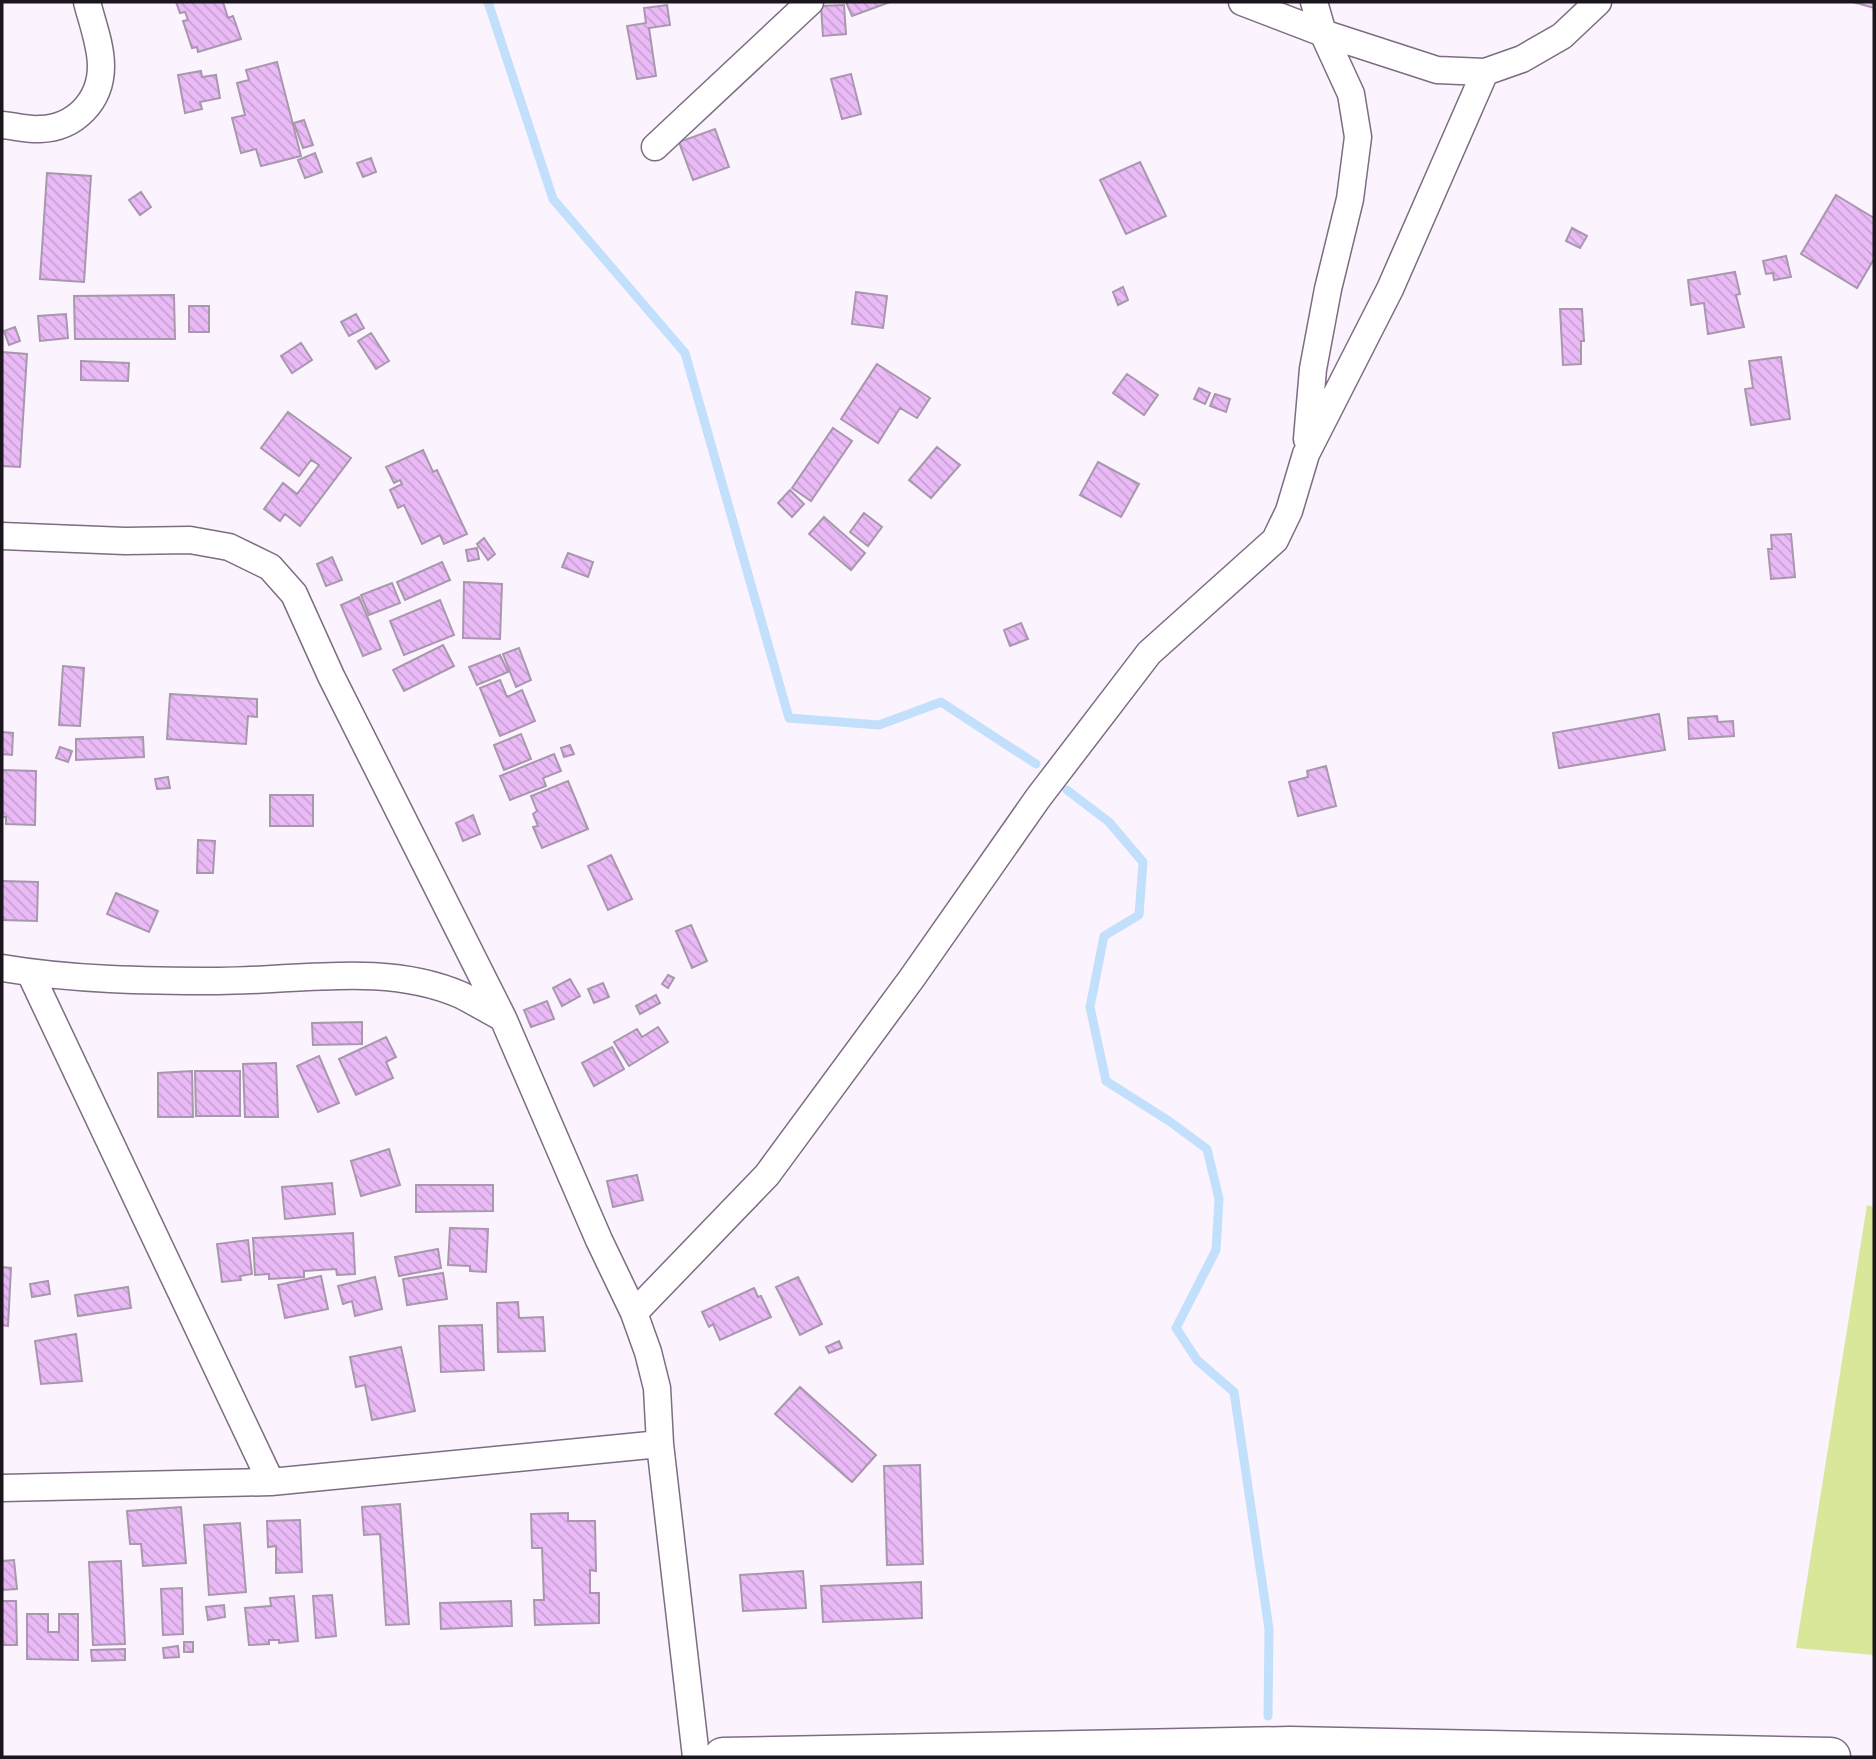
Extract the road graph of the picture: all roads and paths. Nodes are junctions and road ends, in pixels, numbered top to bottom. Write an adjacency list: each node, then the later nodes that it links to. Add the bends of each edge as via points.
1 (88, 2): 8 (street, via 101,63 99,85 87,110 69,122 40,129)
2 (810, 2): 9 (street)
3 (1242, 2): 6 (street)
4 (1314, 2): 6 (street)
5 (1598, 2): 7 (street, via 1562,36 1522,59)
6 (1323, 33): 7 (street, via 1437,70); 10 (street, via 1351,94 1358,137 1350,199 1313,369)
7 (1485, 72): 10 (street, via 1390,289)
8 (2, 125)
9 (655, 147)
10 (1306, 454): 15 (street, via 1275,540 1149,653 1038,798 768,1175)
11 (2, 536): 14 (street, via 190,540 229,547 270,567 295,594 331,676)
12 (2, 968): 13 (street)
13 (30, 973): 14 (street, via 219,981 361,975 419,982 460,995); 17 (street)
14 (503, 1018): 15 (street)
15 (634, 1313): 16 (street, via 657,1388)
16 (660, 1444): 17 (street); 21 (street)
17 (271, 1482): 18 (street)
18 (2, 1488)
19 (1366, 1752): 20 (street, via 1276,1746); 23 (street)
20 (830, 1756): 22 (street)
21 (696, 1757)
22 (723, 1757)
23 (1831, 1757)

